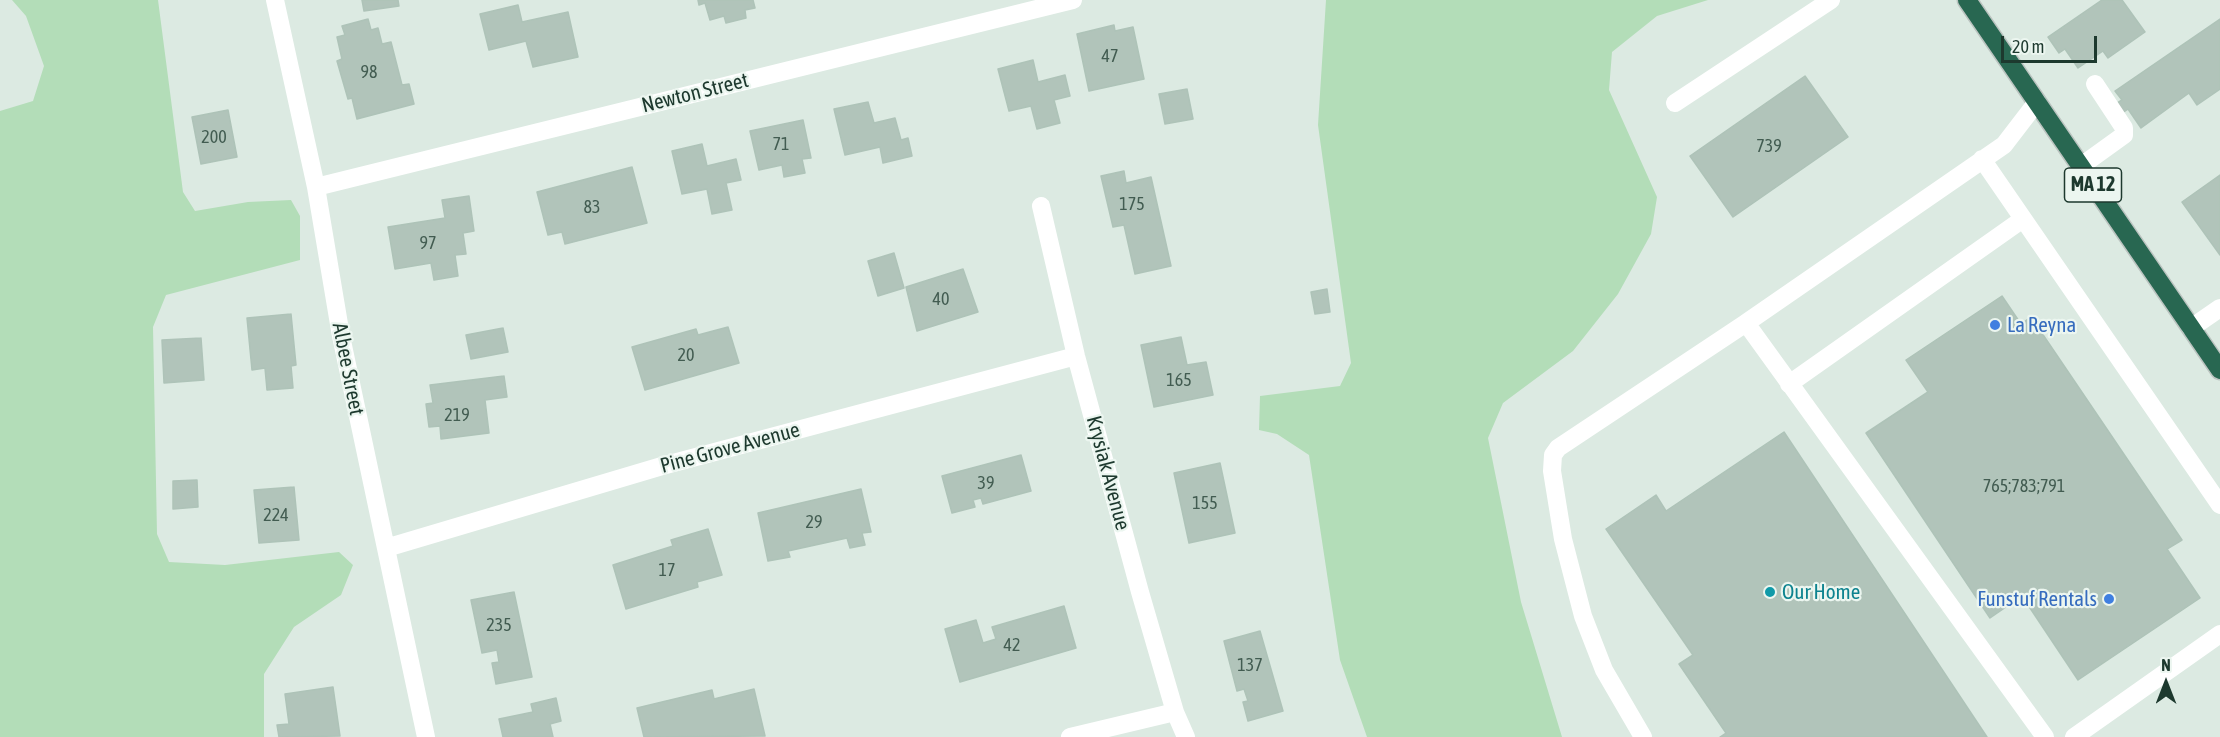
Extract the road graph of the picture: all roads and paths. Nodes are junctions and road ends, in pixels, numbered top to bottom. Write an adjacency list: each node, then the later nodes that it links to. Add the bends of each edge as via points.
1 (275, 0): 10 (street, Albee Street)
2 (1074, 0): 10 (street, Newton Street)
3 (1831, 0): 7 (street)
4 (1967, 0): 6 (highway, MA 12)
5 (2095, 84): 9 (street, via 2124,128 2124,135)
6 (2037, 102): 8 (street, via 2004,145); 9 (highway, MA 12)
7 (1675, 103)
8 (1982, 159): 12 (street); 14 (street)
9 (2081, 166): 15 (highway, MA 12)
10 (316, 187): 20 (street, Albee Street, via 341,336)
11 (1041, 206): 16 (street, Krysiak Avenue)
12 (2023, 219): 18 (street); 19 (street)
13 (2220, 308): 15 (street)
14 (1746, 323): 18 (street); 27 (street, via 1553,455 1563,539 1583,616 1604,670)
15 (2191, 328): 17 (highway, MA 12)
16 (1076, 356): 20 (street, Pine Grove Avenue, via 662,466); 22 (street, Krysiak Avenue)
17 (2220, 370)
18 (1789, 384): 28 (street)
19 (2220, 506)
20 (386, 548): 24 (street, Albee Street)
21 (2220, 634): 23 (street)
22 (1175, 712): 25 (street); 26 (street, Krysiak Avenue)
23 (2098, 730): 29 (street)
24 (426, 737)
25 (1070, 737)
26 (1186, 737)
27 (1642, 737)
28 (2045, 737)
29 (2074, 737)

